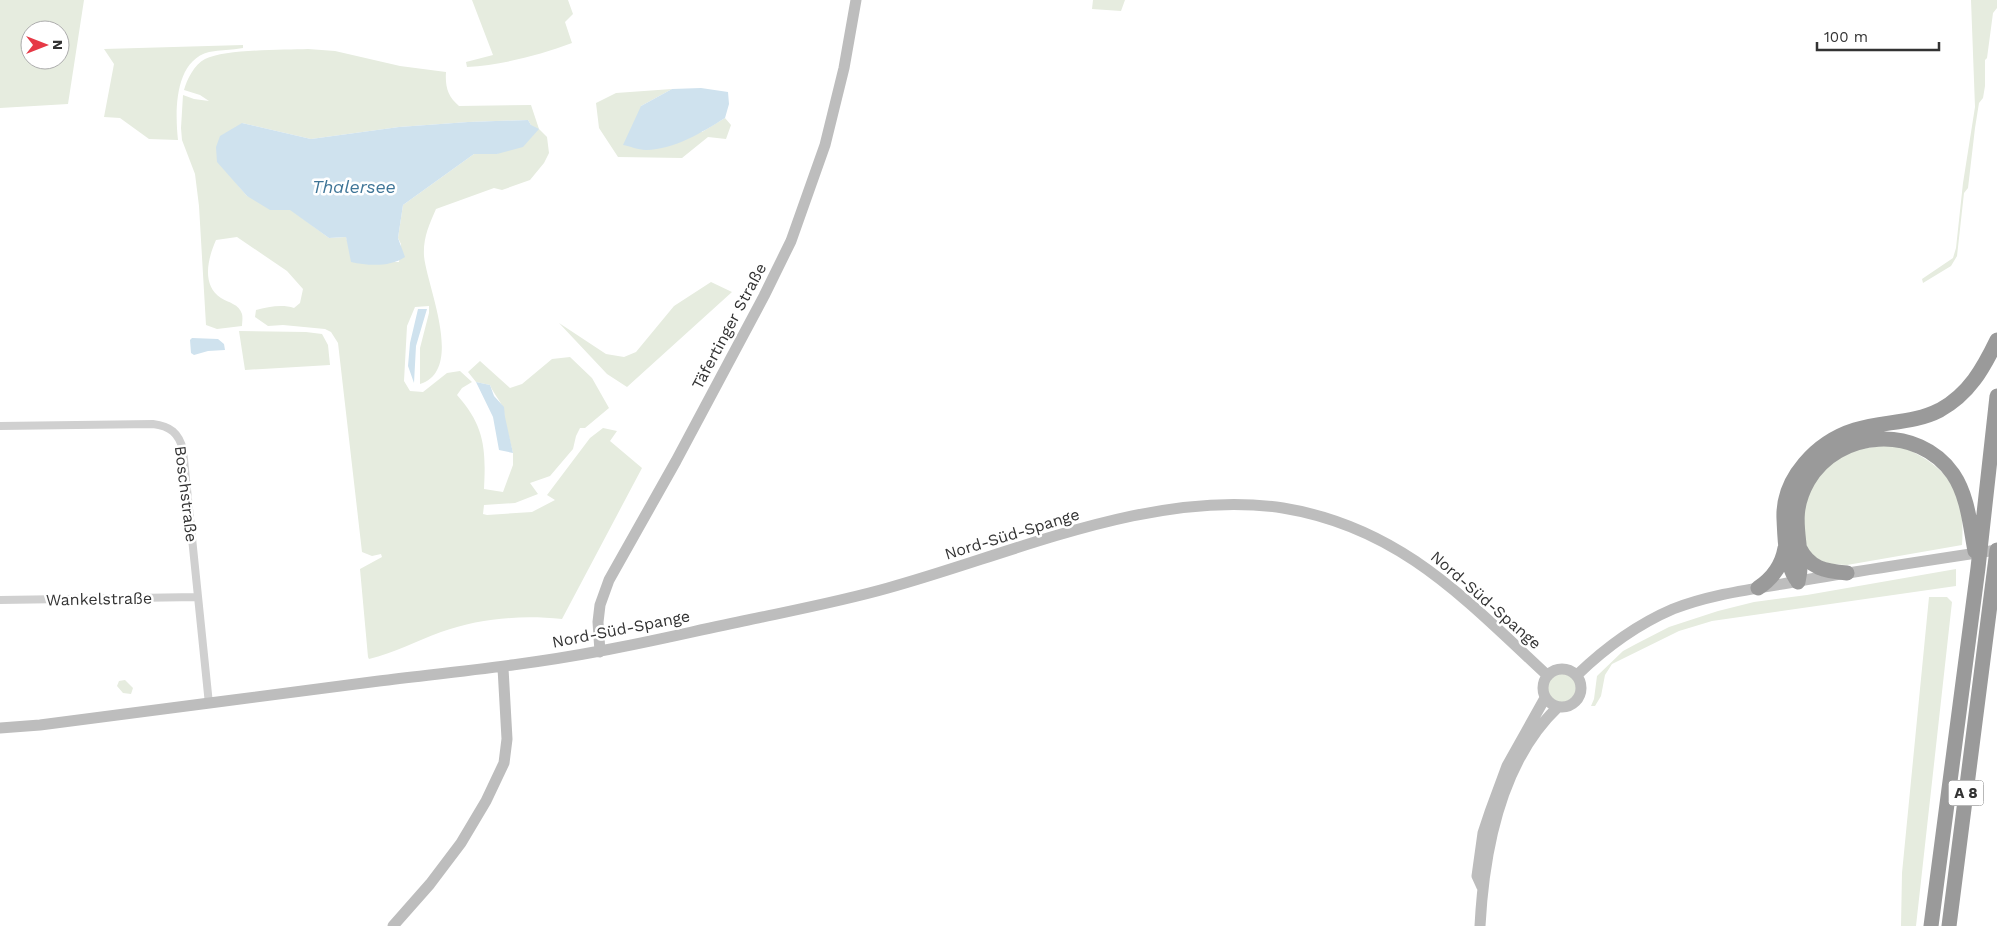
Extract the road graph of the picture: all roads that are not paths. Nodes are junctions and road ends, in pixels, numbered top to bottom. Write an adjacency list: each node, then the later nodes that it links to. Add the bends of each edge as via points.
1 (856, 0): 13 (main road, Täfertinger Straße, via 826,145 794,232 764,296 609,580 600,605)
2 (1997, 340): 5 (highway, via 1974,382 1959,398 1940,410 1911,421 1856,430 1818,450 1806,461 1790,487 1784,508)
3 (1997, 396): 7 (highway, A 8)
4 (0, 426): 11 (street, Boschstraße, via 153,424 174,432 181,440 183,450)
5 (1791, 544): 7 (highway, via 1800,497 1825,459 1859,441 1895,439 1924,449 1953,474 1966,503); 8 (highway, via 1815,565 1827,571); 9 (highway, via 1792,572); 10 (highway, via 1776,571)
6 (1997, 550): 8 (main road); 25 (highway, A 8)
7 (1978, 568): 24 (highway, A 8)
8 (1847, 573): 9 (main road)
9 (1798, 582): 10 (main road)
10 (1758, 588): 16 (main road, via 1674,609 1624,637)
11 (198, 597): 12 (street, Wankelstraße); 18 (street, Boschstraße)
12 (0, 600)
13 (600, 652): 14 (main road, Nord-Süd-Spange); 15 (main road, Nord-Süd-Spange, via 888,589 1134,515 1204,505 1246,504 1331,520 1352,527 1410,557 1461,595)
14 (503, 668): 18 (main road, Nord-Süd-Spange); 22 (main road, via 508,739 504,763 461,843)
15 (1547, 675): 16 (main road, via 1563,668); 17 (main road, via 1543,686)
16 (1577, 675): 19 (main road, via 1582,687 1578,700 1567,707)
17 (1546, 698): 19 (main road); 21 (main road, via 1515,749)
18 (209, 704): 20 (main road, Nord-Süd-Spange, via 40,726)
19 (1558, 707): 21 (main road, via 1533,736)
20 (0, 728)
21 (1505, 782): 23 (main road, via 1482,887)
22 (392, 926)
23 (1480, 926)
24 (1931, 926)
25 (1949, 926)

